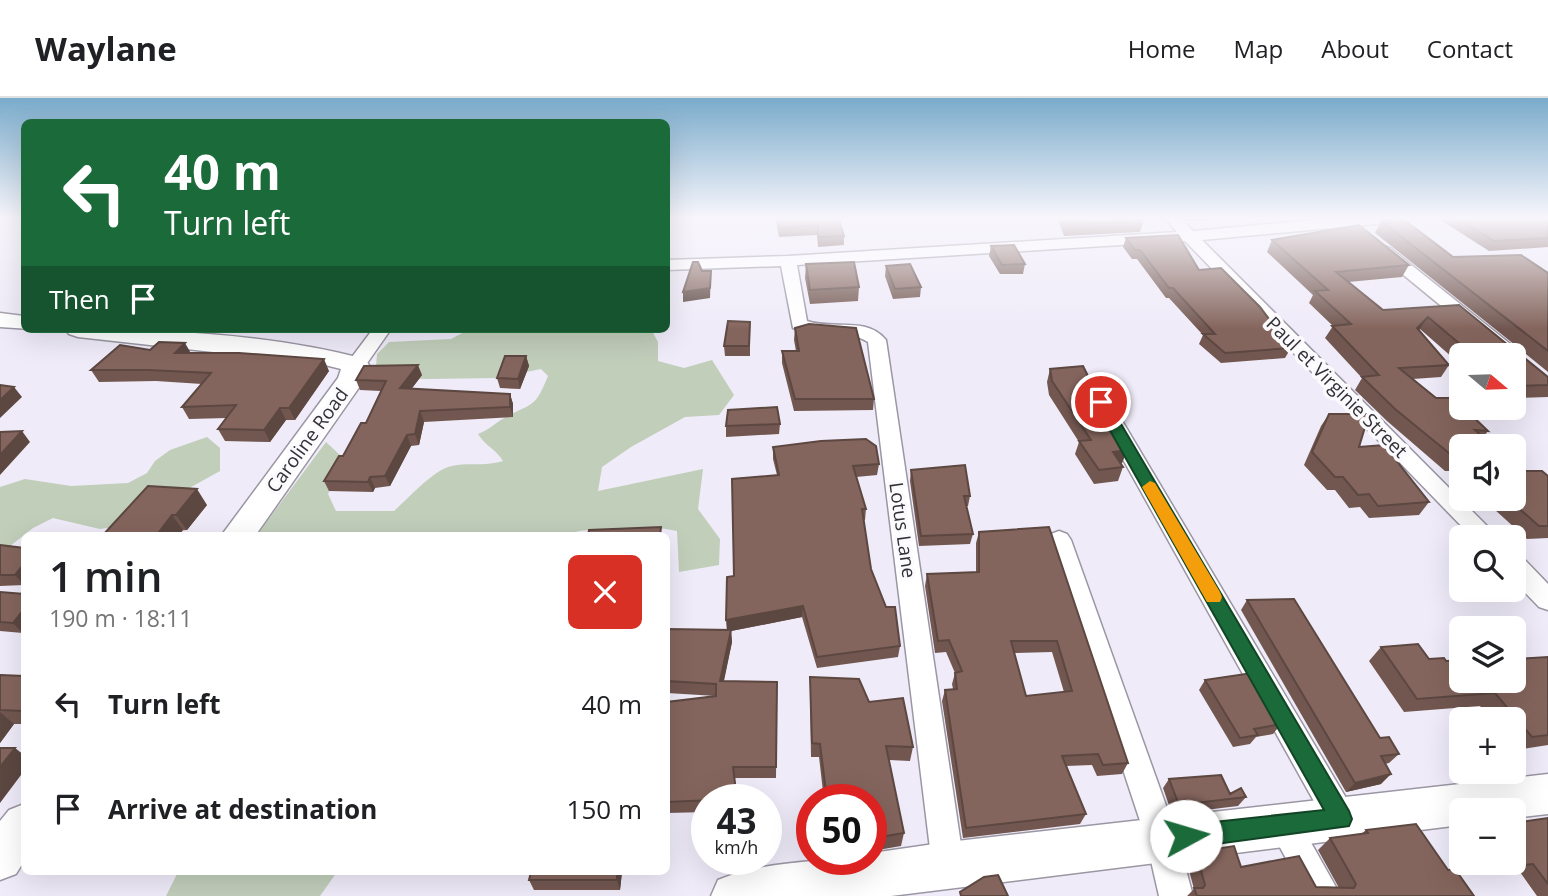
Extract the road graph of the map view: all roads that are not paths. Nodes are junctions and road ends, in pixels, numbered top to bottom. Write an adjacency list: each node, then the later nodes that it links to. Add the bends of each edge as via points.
1 (896, 254): 4 (street)
2 (1207, 254): 15 (street, Paul et Virginie Street)
3 (1392, 254): 10 (street)
4 (788, 261): 5 (street); 26 (street, Lotus Lane, via 799,324 827,331 853,329 877,340)
5 (670, 265)
6 (0, 320): 7 (main road)
7 (21, 323)
8 (114, 333): 11 (main road, Caroline Road, via 322,356)
9 (379, 333): 11 (street)
10 (1498, 343)
11 (356, 365): 16 (main road, Caroline Road, via 351,379)
12 (1526, 367): 13 (street)
13 (1531, 371)
14 (1101, 402): 21 (street)
15 (1474, 525)
16 (240, 532)
17 (1059, 540): 24 (street)
18 (1526, 577): 19 (street)
19 (1548, 600)
20 (1548, 794): 21 (main road)
21 (1341, 819): 22 (main road)
22 (1284, 825): 24 (main road); 29 (street)
23 (21, 829): 25 (main road)
24 (1162, 839): 26 (main road); 28 (street)
25 (0, 858)
26 (948, 864): 27 (main road)
27 (734, 896)
28 (1176, 896)
29 (1324, 896)

